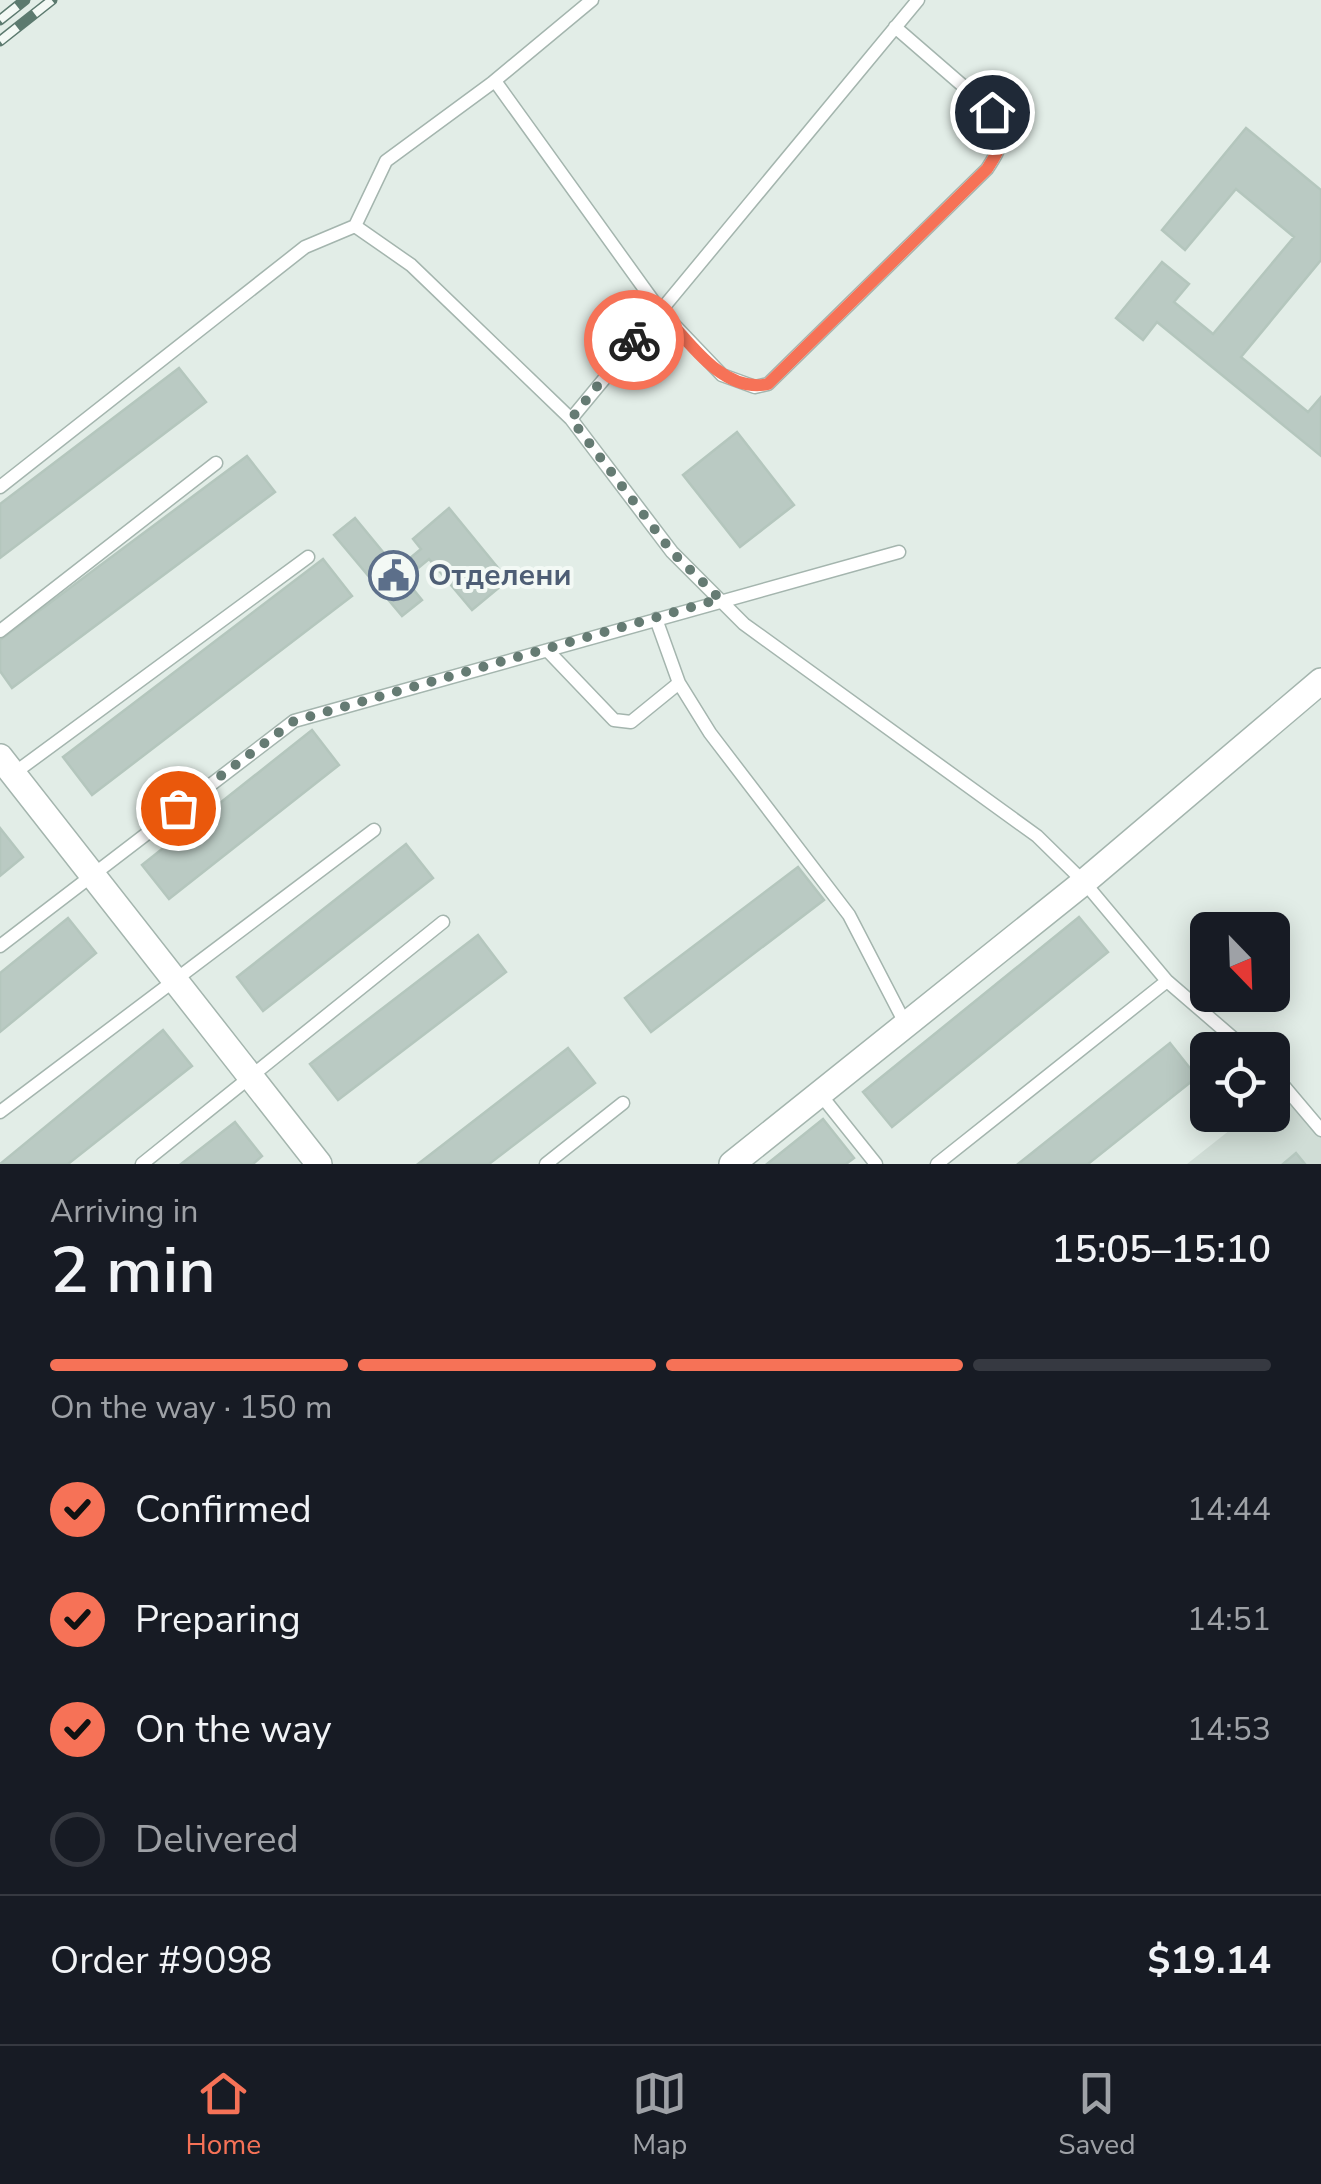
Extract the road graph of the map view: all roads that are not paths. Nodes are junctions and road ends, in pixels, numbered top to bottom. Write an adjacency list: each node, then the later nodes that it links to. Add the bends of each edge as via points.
1 (592, 0): 4 (lane)
2 (918, 0): 3 (lane)
3 (895, 27): 6 (lane); 6 (lane, via 998,120 1002,146 987,169 768,384 722,375)
4 (495, 81): 5 (lane, via 386,161); 6 (lane)
5 (355, 226): 7 (lane, via 411,265); 9 (lane, via 305,247)
6 (659, 309): 7 (lane)
7 (571, 419): 12 (lane, via 672,552)
8 (216, 463): 14 (lane)
9 (0, 487)
10 (899, 552): 12 (lane)
11 (308, 557): 18 (lane)
12 (720, 599): 13 (lane); 21 (lane, via 744,624 1037,836)
13 (656, 619): 15 (lane); 17 (lane)
14 (0, 630)
15 (548, 651): 17 (lane, via 614,720 631,722); 20 (lane, via 294,721)
16 (1321, 682): 21 (street)
17 (678, 683): 26 (lane, via 849,914)
18 (7, 765): 20 (street)
19 (374, 830): 24 (lane)
20 (92, 874): 23 (lane); 24 (street)
21 (1084, 882): 25 (lane); 26 (street)
22 (443, 922): 28 (lane)
23 (0, 946)
24 (173, 978): 28 (street); 32 (lane)
25 (1167, 981): 27 (lane); 39 (lane)
26 (906, 1025): 30 (street)
27 (1226, 1032)
28 (251, 1077): 34 (lane); 35 (street)
29 (1290, 1093): 33 (lane)
30 (820, 1094): 37 (street); 38 (lane)
31 (623, 1103): 36 (lane)
32 (0, 1112)
33 (1321, 1130)
34 (142, 1164)
35 (319, 1164)
36 (546, 1164)
37 (732, 1164)
38 (876, 1164)
39 (937, 1164)

